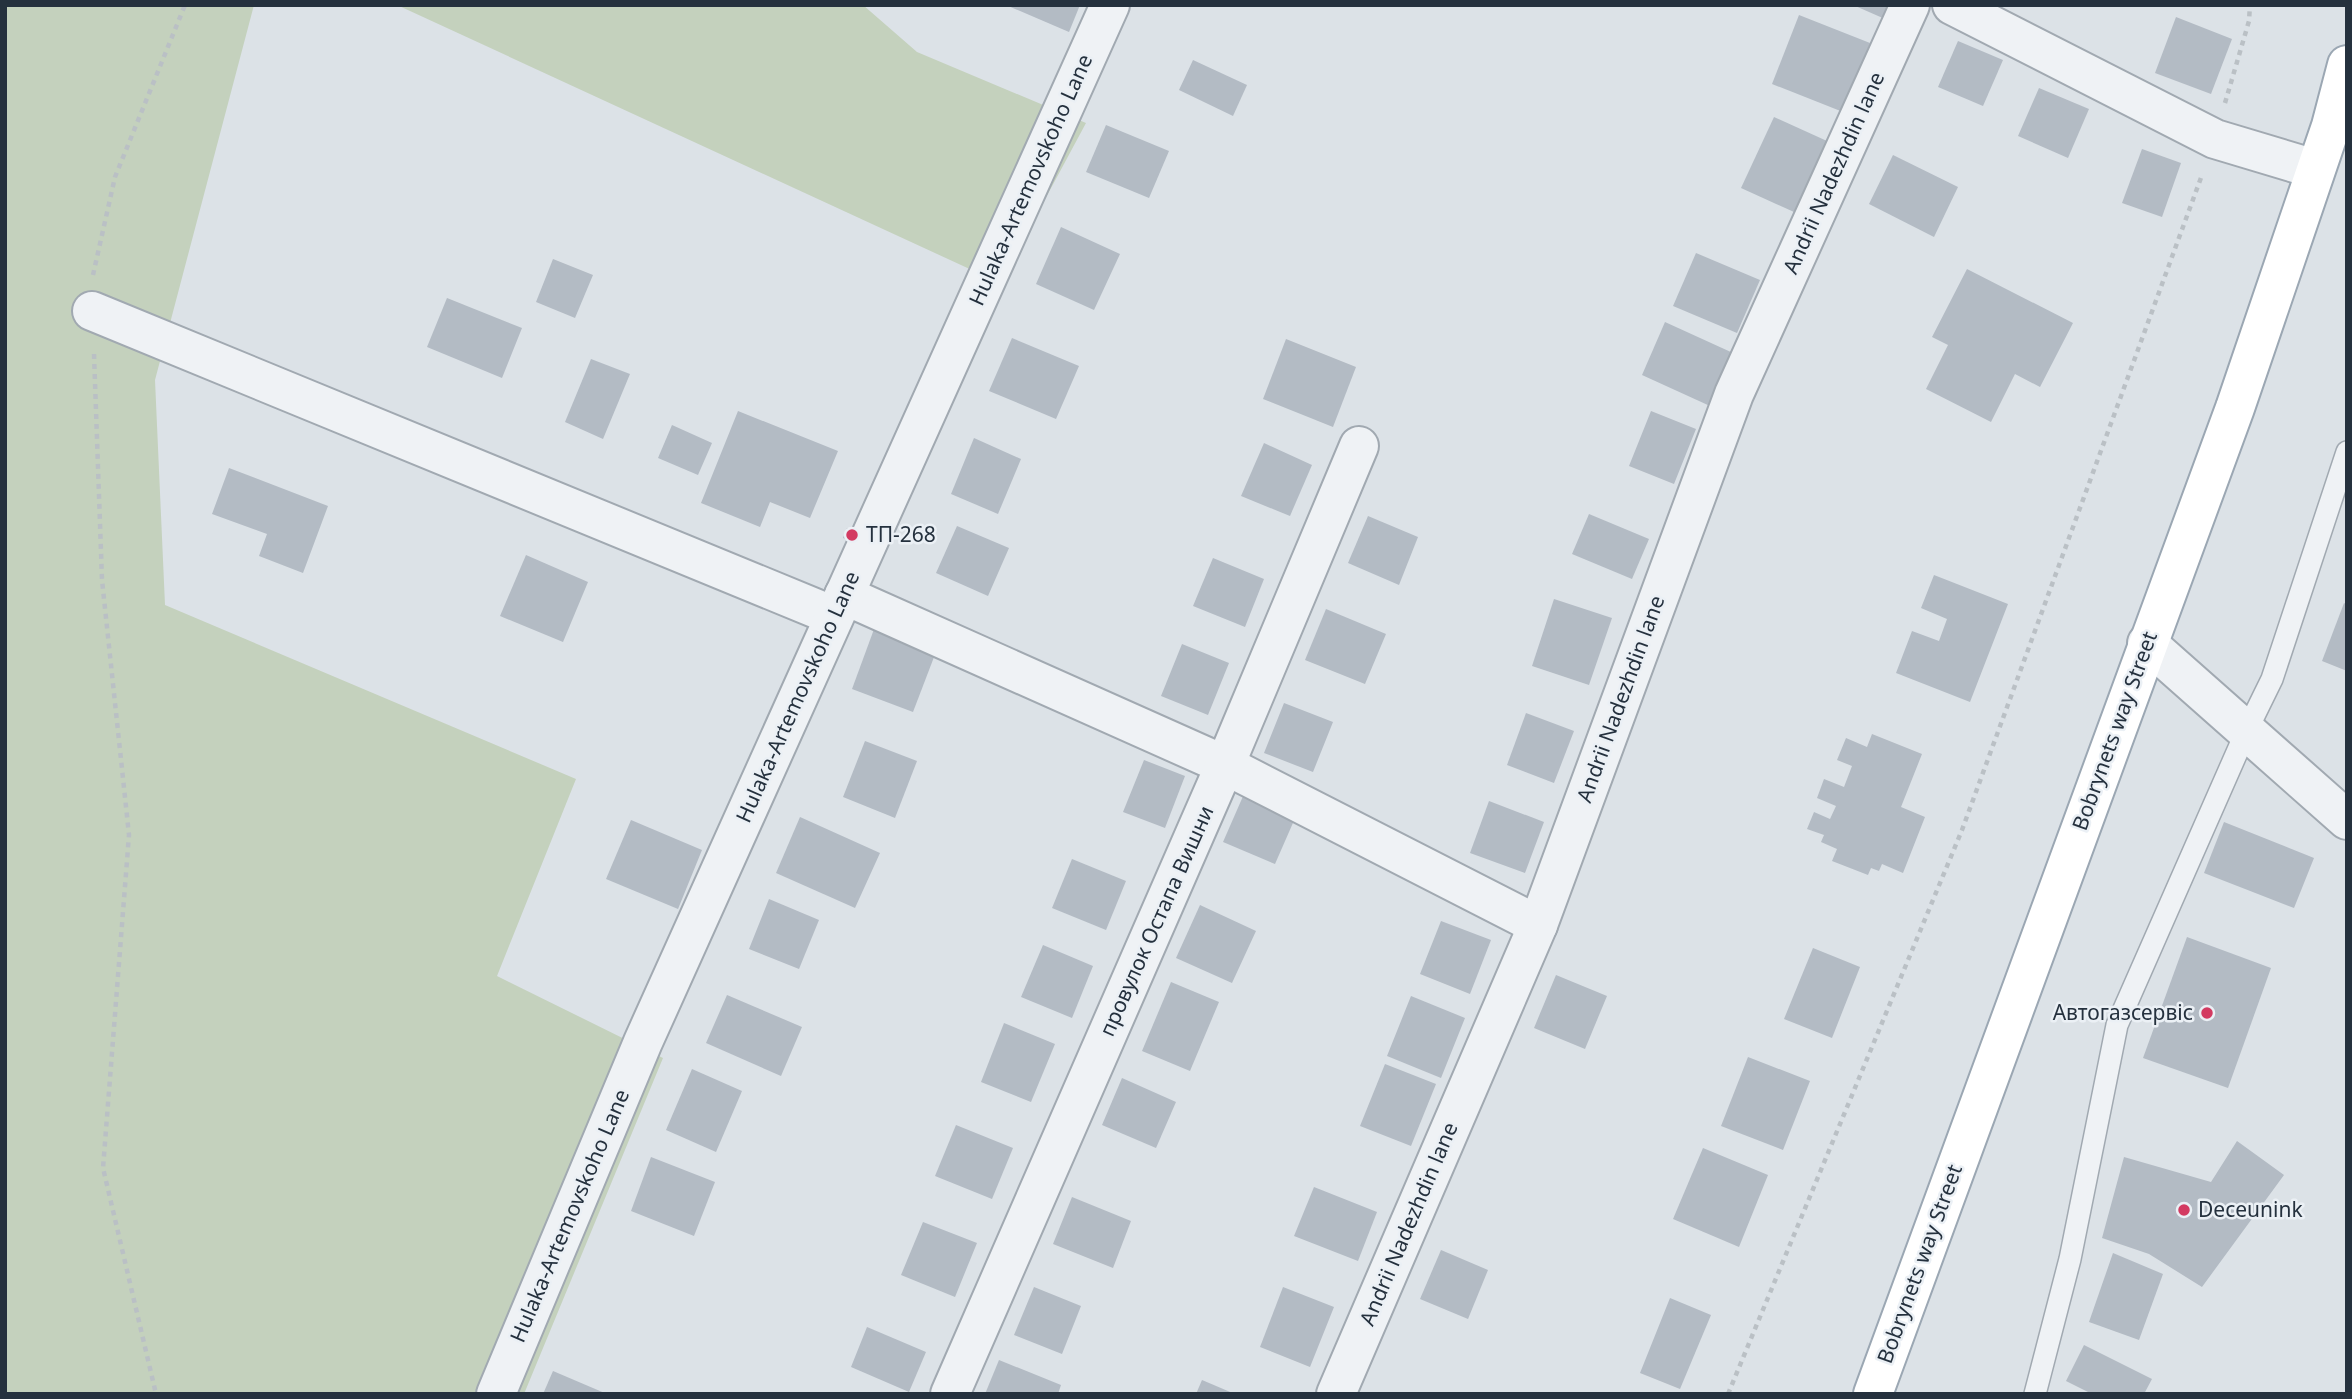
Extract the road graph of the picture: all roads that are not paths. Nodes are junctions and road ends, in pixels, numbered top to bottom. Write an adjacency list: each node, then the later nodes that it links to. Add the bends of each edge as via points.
1 (1110, 5): 10 (street, Hulaka-Artemovskoho Lane)
2 (1910, 5): 15 (street, Andrii Nadezhdin lane, via 1734,394)
3 (1952, 5): 6 (street, via 2215,139)
4 (2347, 65): 5 (main road, Bobrynets way Street)
5 (2339, 129): 6 (main road, Bobrynets way Street)
6 (2315, 169): 11 (main road, Bobrynets way Street, via 2235,408)
7 (92, 311): 10 (street)
8 (1359, 446): 13 (street, провулок Остапа Вишни)
9 (2347, 452): 12 (lane, via 2272,679)
10 (839, 606): 13 (street); 16 (street, Hulaka-Artemovskoho Lane, via 643,1042)
11 (2147, 643): 12 (street); 19 (main road, Bobrynets way Street)
12 (2246, 732): 14 (street); 20 (lane, via 2117,1025 2070,1259)
13 (1225, 765): 15 (street); 17 (street, провулок Остапа Вишни)
14 (2347, 820)
15 (1538, 925): 18 (street, Andrii Nadezhdin lane)
16 (496, 1394)
17 (950, 1394)
18 (1336, 1394)
19 (1873, 1394)
20 (2035, 1394)

